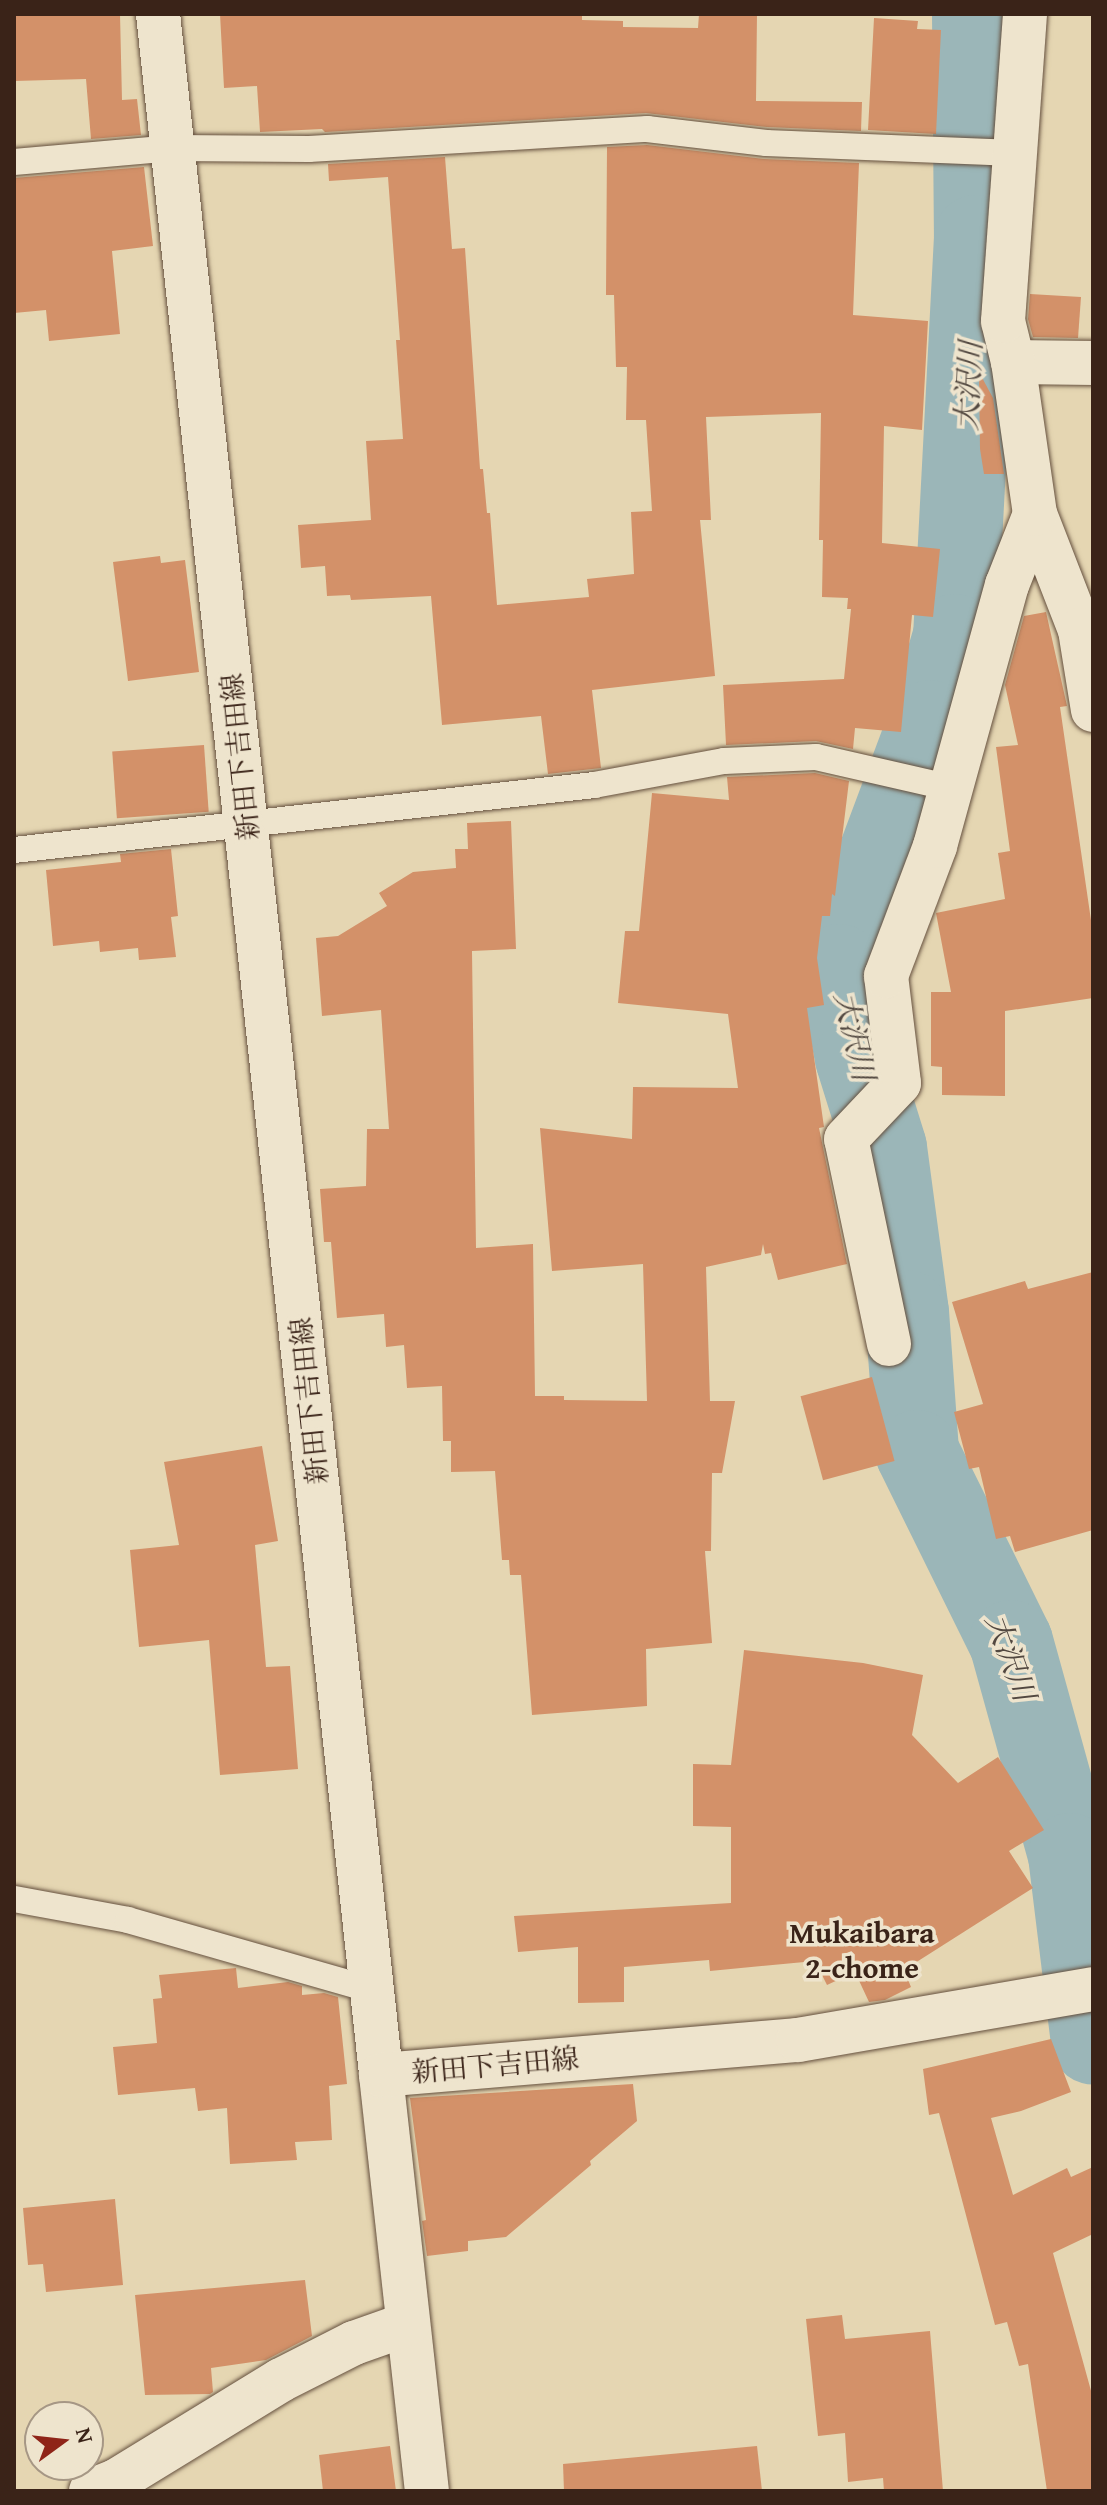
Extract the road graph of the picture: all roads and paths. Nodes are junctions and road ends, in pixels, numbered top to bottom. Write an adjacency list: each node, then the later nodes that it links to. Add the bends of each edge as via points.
1 (158, 14): 3 (main road, 新田下吉田線)
2 (1025, 14): 4 (main road)
3 (173, 148): 4 (lane, via 309,149 647,129 808,145); 5 (lane); 11 (main road, 新田下吉田線)
4 (1015, 153): 6 (main road, via 1003,321)
5 (14, 162)
6 (1013, 362): 7 (main road); 8 (main road)
7 (1093, 363)
8 (1035, 514): 9 (main road, via 1080,630); 10 (main road, via 1007,585)
9 (1093, 710)
10 (951, 788): 11 (lane, via 816,757 724,761 594,785); 13 (main road, via 886,976 899,1083 846,1139)
11 (247, 826): 12 (lane); 15 (main road, 新田下吉田線)
12 (14, 850)
13 (889, 1344)
14 (14, 1899): 15 (lane, via 128,1920)
15 (372, 1990): 17 (main road, 新田下吉田線)
16 (1073, 1993): 17 (main road, 新田下吉田線, via 798,2040)
17 (381, 2075): 18 (main road)
18 (408, 2324): 19 (main road, via 354,2343 281,2380); 20 (main road)
19 (91, 2491)
20 (427, 2491)

